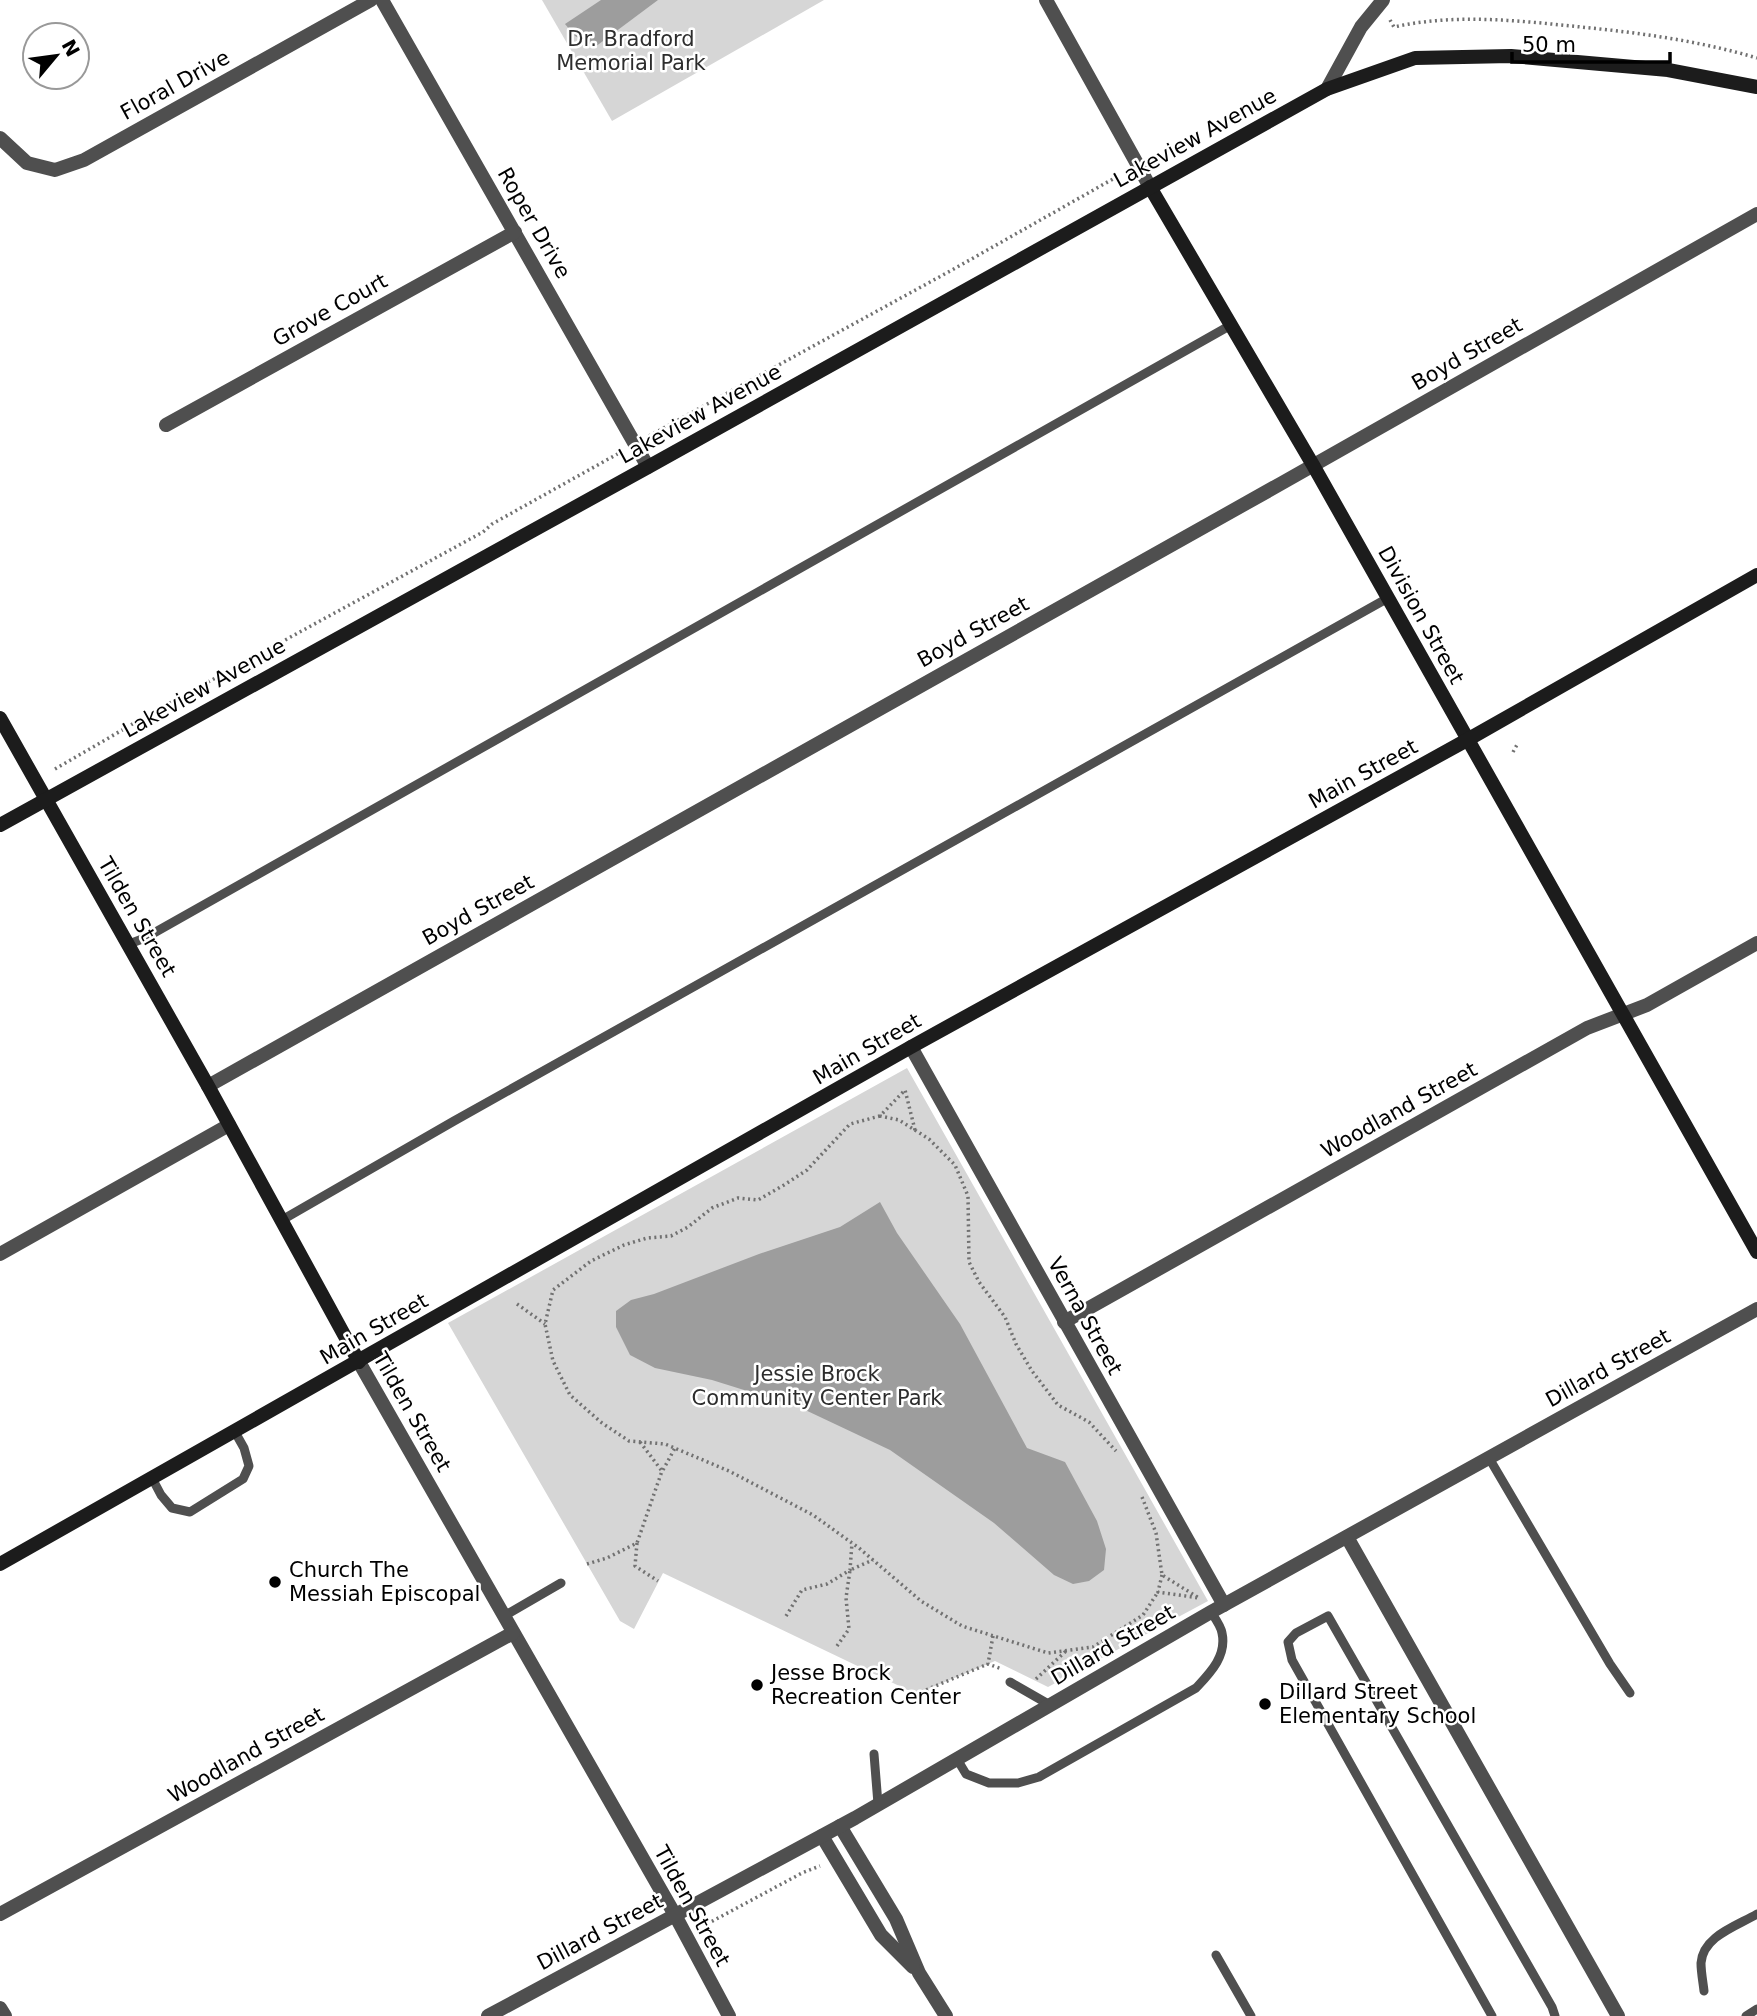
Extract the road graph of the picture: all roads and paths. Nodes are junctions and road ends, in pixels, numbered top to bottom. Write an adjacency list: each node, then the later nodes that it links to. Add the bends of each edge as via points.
1 (371, 0): 9 (street, Floral Drive, via 84,160 55,170 27,163)
2 (382, 0): 13 (street, Roper Drive)
3 (1046, 0): 11 (street, Division Street)
4 (1383, 0): 8 (street)
5 (1390, 15): 6 (path, via 1394,27 1460,19 1546,23 1631,32)
6 (1757, 58)
7 (1757, 87): 8 (street, Lakeview Avenue, via 1668,70 1510,56 1415,58)
8 (1327, 89): 11 (street, Lakeview Avenue)
9 (0, 138)
10 (1120, 175): 16 (path)
11 (1150, 187): 14 (street, Division Street); 18 (street, Lakeview Avenue)
12 (1757, 214): 17 (street, Boyd Street)
13 (514, 232): 15 (street, Grove Court); 16 (street, Roper Drive)
14 (1231, 325): 17 (street, Division Street); 29 (lane)
15 (166, 425)
16 (636, 443): 18 (street, Roper Drive); 25 (path)
17 (1313, 465): 20 (street, Division Street); 32 (street, Boyd Street)
18 (648, 467): 26 (street, Lakeview Avenue)
19 (1757, 575): 22 (street, Main Street)
20 (1388, 598): 22 (street, Division Street); 36 (lane)
21 (0, 718): 26 (street, Tilden Street)
22 (1467, 740): 30 (street, Division Street); 31 (street, Main Street)
23 (1518, 743): 24 (path)
24 (1513, 752)
25 (55, 769)
26 (46, 799): 27 (street, Lakeview Avenue); 29 (street, Tilden Street)
27 (0, 825)
28 (1757, 943): 30 (street, Woodland Street, via 1647,1005)
29 (128, 944): 32 (street, Tilden Street)
30 (1622, 1014): 37 (street, Division Street); 41 (street, Woodland Street, via 1587,1028)
31 (911, 1047): 41 (street, Verna Street); 43 (street, Main Street)
32 (208, 1086): 34 (street, Tilden Street)
33 (880, 1116): 35 (path); 35 (path, via 905,1090); 42 (path, via 850,1124 807,1170 758,1200 738,1198 712,1208 671,1237 647,1238 591,1261 553,1290)
34 (229, 1125): 36 (street, Tilden Street); 38 (street)
35 (915, 1130): 47 (path, via 955,1165 968,1196 968,1262 1005,1317 1032,1371 1058,1405 1089,1422)
36 (282, 1220): 43 (street, Tilden Street)
37 (1757, 1252)
38 (0, 1254)
39 (517, 1304): 42 (path)
40 (1757, 1309): 48 (street, Dillard Street)
41 (1064, 1322): 63 (street, Verna Street)
42 (544, 1324): 45 (path, via 553,1361 570,1395 602,1423 629,1441)
43 (359, 1362): 44 (street, Main Street); 64 (street, Tilden Street)
44 (235, 1432): 50 (street, Main Street); 50 (lane, via 249,1466 243,1479 190,1512 172,1508)
45 (639, 1441): 46 (path); 49 (path)
46 (676, 1448): 49 (path); 54 (path, via 813,1515)
47 (1118, 1453)
48 (1489, 1458): 52 (street, Dillard Street); 73 (lane)
49 (662, 1471): 53 (path)
50 (152, 1478): 56 (street, Main Street)
51 (1141, 1495): 59 (path, via 1156,1533)
52 (1347, 1537): 63 (street, Dillard Street); 98 (street)
53 (637, 1543): 57 (path); 60 (path, via 635,1566)
54 (852, 1543): 55 (path); 58 (path)
55 (873, 1560): 58 (path); 67 (path, via 921,1601 962,1626)
56 (0, 1564)
57 (587, 1564)
58 (850, 1570): 65 (path, via 828,1584 802,1590); 68 (path, via 846,1598 849,1629)
59 (1162, 1575): 62 (path); 62 (path, via 1199,1598)
60 (658, 1581)
61 (561, 1583): 64 (lane)
62 (1158, 1592): 69 (path, via 1143,1615 1093,1647)
63 (1218, 1609): 75 (street, Dillard Street); 77 (lane, via 1222,1652 1196,1689 1039,1777 989,1783 966,1774)
64 (503, 1616): 66 (street, Tilden Street)
65 (786, 1616)
66 (513, 1633): 82 (street, Woodland Street); 84 (street, Tilden Street)
67 (993, 1636): 69 (path, via 1048,1653); 70 (path)
68 (836, 1646)
69 (1066, 1650): 72 (path)
70 (988, 1664): 71 (path); 74 (path)
71 (1011, 1677): 75 (lane)
72 (1035, 1680)
73 (1630, 1693)
74 (916, 1694)
75 (1050, 1705): 77 (street, Dillard Street)
76 (874, 1754): 78 (lane)
77 (957, 1759): 78 (street, Dillard Street)
78 (878, 1804): 79 (street, Dillard Street)
79 (841, 1826): 80 (street, Dillard Street); 87 (street, via 896,1919)
80 (822, 1836): 84 (street, Dillard Street); 87 (street, via 881,1935)
81 (820, 1866): 85 (path)
82 (0, 1914)
83 (1757, 1914): 88 (lane, via 1711,1940 1701,1963)
84 (675, 1915): 92 (street, Dillard Street); 93 (street, Tilden Street)
85 (708, 1924)
86 (1216, 1955): 95 (lane)
87 (919, 1973): 94 (street)
88 (1704, 1991)
89 (0, 2008): 91 (street)
90 (1757, 2009): 99 (lane)
91 (5, 2016)
92 (488, 2016)
93 (729, 2016)
94 (946, 2016)
95 (1251, 2016)
96 (1492, 2016): 97 (lane, via 1292,1660 1288,1642 1328,1616)
97 (1555, 2016)
98 (1618, 2016)
99 (1746, 2016)

